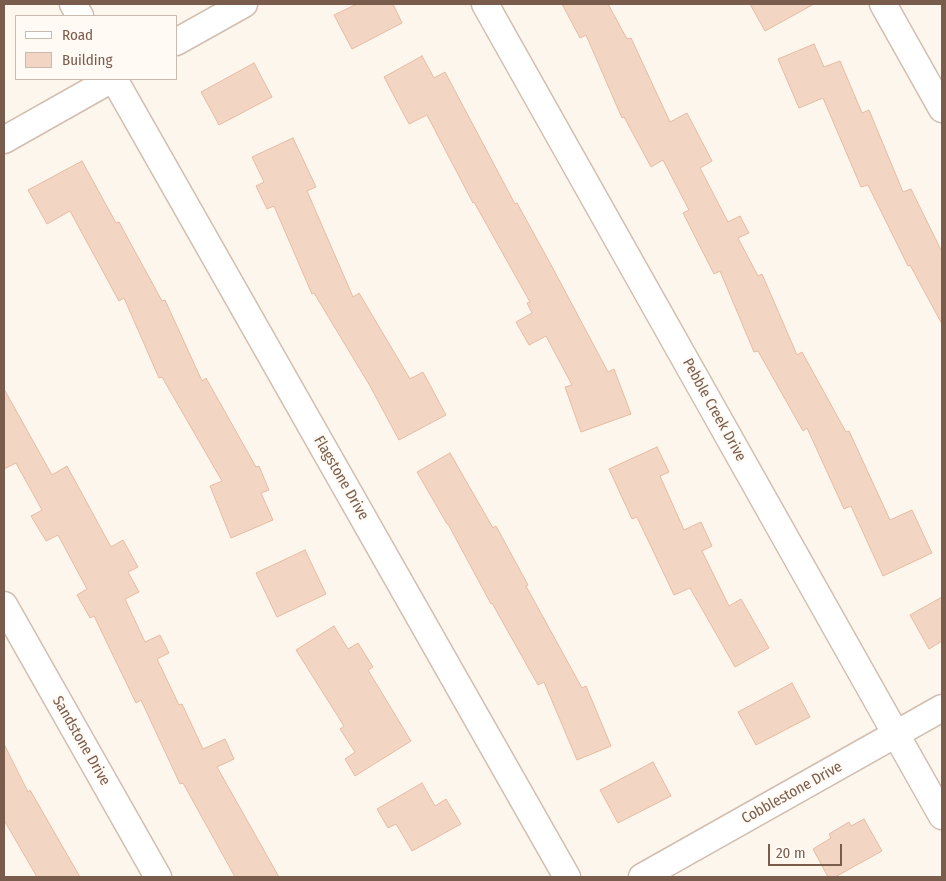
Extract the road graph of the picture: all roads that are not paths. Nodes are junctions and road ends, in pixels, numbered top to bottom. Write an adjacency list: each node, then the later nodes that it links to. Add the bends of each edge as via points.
1 (73, 4): 5 (street)
2 (244, 4): 6 (street)
3 (485, 4): 13 (street, Pebble Creek Drive)
4 (883, 4): 9 (street)
5 (79, 15)
6 (178, 41)
7 (111, 80): 10 (street)
8 (114, 80): 16 (street, Flagstone Drive)
9 (942, 109)
10 (4, 140)
11 (4, 605): 15 (street, Sandstone Drive)
12 (942, 708): 13 (street, Cobblestone Drive)
13 (896, 733): 14 (street, Pebble Creek Drive); 17 (street, Cobblestone Drive)
14 (942, 816)
15 (158, 877)
16 (567, 877)
17 (642, 877)

